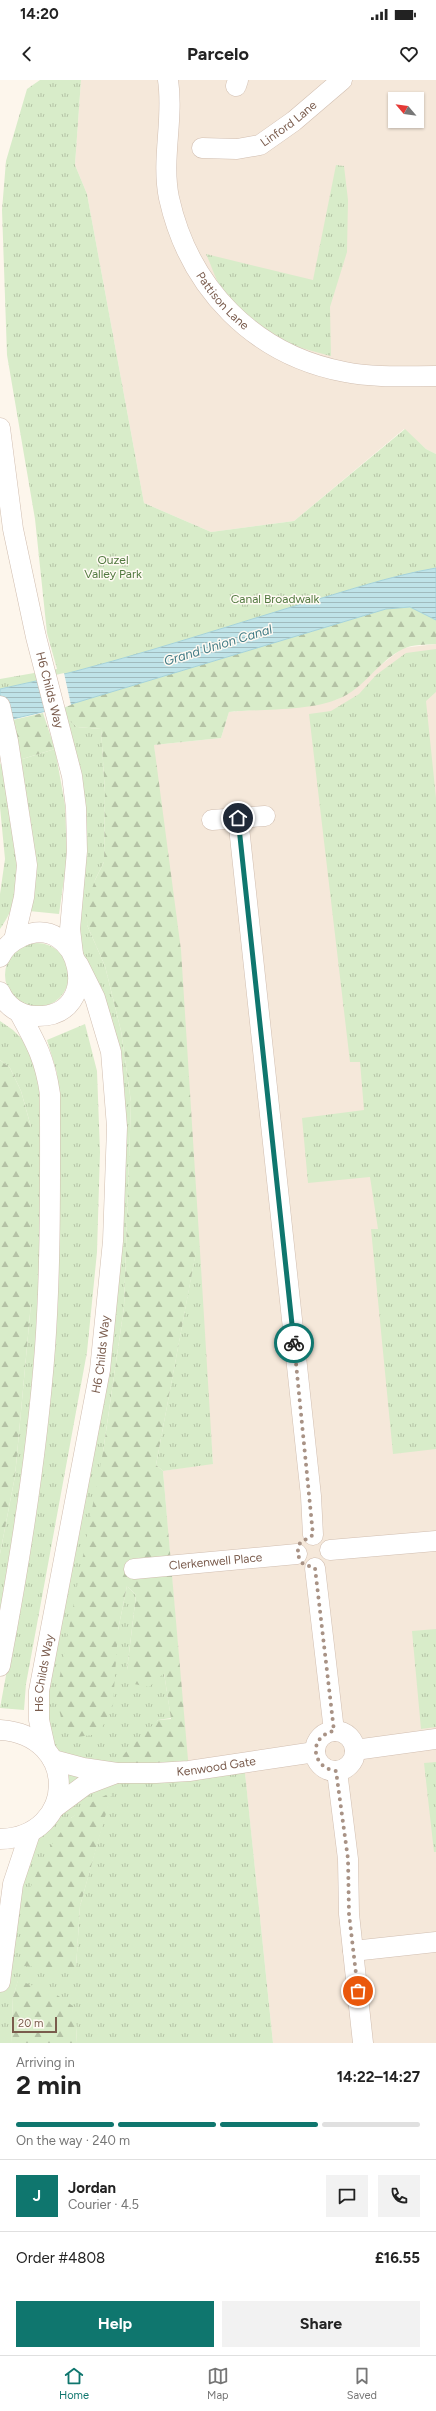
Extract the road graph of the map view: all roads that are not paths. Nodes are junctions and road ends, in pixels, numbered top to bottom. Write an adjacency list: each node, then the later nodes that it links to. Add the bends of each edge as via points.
1 (168, 80): 4 (street, Pattison Lane, via 166,147 169,197 186,252 206,287 234,317 263,339 304,361 345,372 389,377)
2 (342, 80): 3 (street, Linford Lane, via 294,121 260,145 237,149)
3 (202, 148)
4 (436, 376)
5 (0, 428): 11 (street, H6 Childs Way, via 12,529 72,776 77,851 70,929)
6 (0, 706): 10 (street, via 8,741 27,865 24,897)
7 (265, 816): 8 (street)
8 (238, 818): 9 (street); 13 (street)
9 (212, 820)
10 (4, 952): 11 (street, via 27,935 40,933 53,936 65,943)
11 (76, 959): 12 (street, via 78,987 64,1007 43,1016 31,1016); 25 (street, H6 Childs Way, via 95,998 111,1052 117,1127 113,1241 100,1370 38,1691 39,1720)
12 (7, 1004): 19 (street, via 40,1050 46,1069 50,1094 50,1249 45,1349 32,1482)
13 (313, 1535): 15 (street, via 326,1541); 16 (street, via 300,1543)
14 (436, 1541): 15 (street)
15 (330, 1550): 17 (street, via 328,1560)
16 (297, 1554): 17 (street, via 303,1564); 18 (street, Clerkenwell Place)
17 (315, 1568): 21 (street)
18 (134, 1569)
19 (0, 1666)
20 (0, 1730): 25 (street, Kenwood Gate, via 16,1731 26,1735)
21 (334, 1731): 23 (street, via 350,1738); 24 (street, via 328,1732 318,1740)
22 (436, 1740): 23 (street)
23 (355, 1750): 26 (street, via 348,1766)
24 (315, 1752): 26 (street, via 324,1768); 27 (street, Kenwood Gate, via 189,1771)
25 (49, 1753): 27 (street, Kenwood Gate, via 82,1768); 28 (street, H6 Childs Way, via 58,1774 59,1792)
26 (336, 1771): 32 (street, via 348,1859)
27 (117, 1773): 28 (street, Kenwood Gate, via 85,1785)
28 (54, 1808): 29 (street, via 44,1822)
29 (30, 1833): 30 (street); 33 (street, via 13,1884)
30 (0, 1839)
31 (436, 1942): 32 (street)
32 (353, 1951): 34 (street)
33 (0, 1982)
34 (363, 2043)

